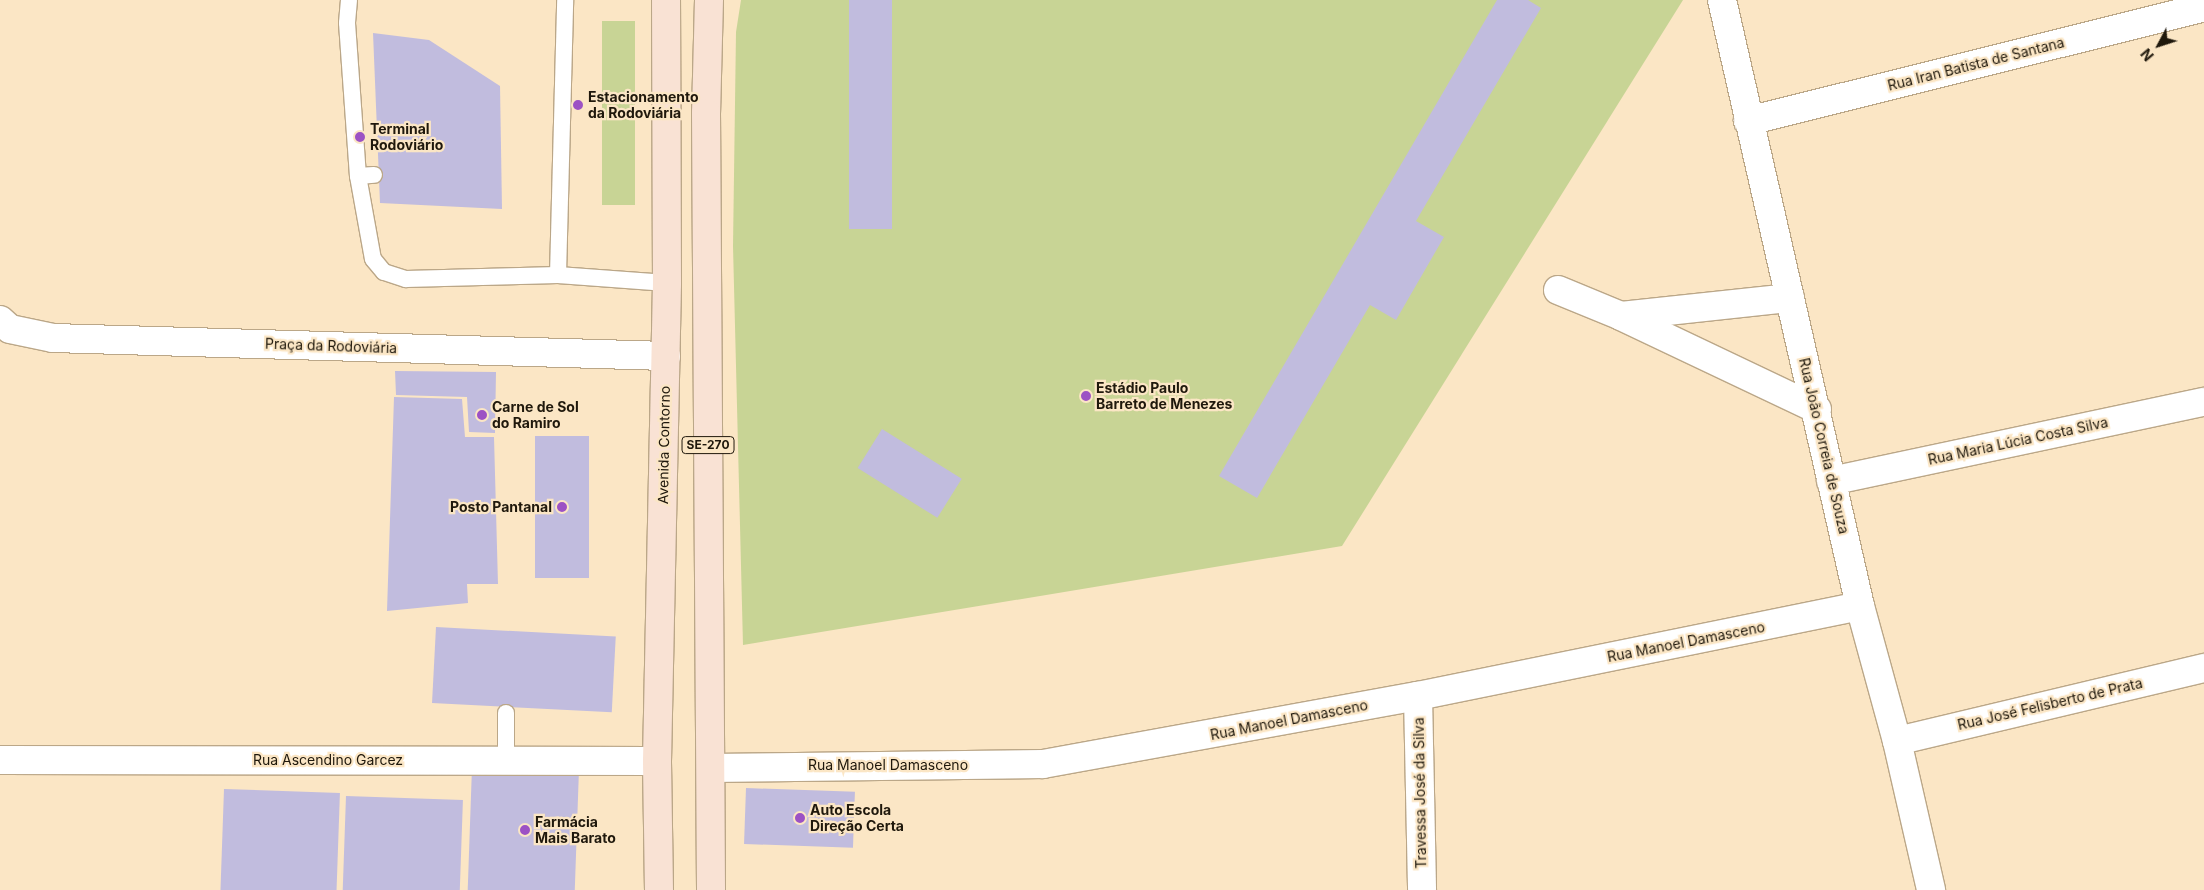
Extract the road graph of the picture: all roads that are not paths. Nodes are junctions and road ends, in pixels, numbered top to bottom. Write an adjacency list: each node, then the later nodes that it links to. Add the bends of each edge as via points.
1 (349, 0): 8 (lane, via 347,23 373,259 384,272 406,279)
2 (565, 0): 8 (lane)
3 (666, 0): 9 (main road, Avenida Contorno / SE-270)
4 (709, 0): 26 (main road, SE-270, via 706,113)
5 (1722, 0): 7 (street, Rua João Correia de Souza)
6 (2189, 6): 7 (street, Rua Iran Batista de Santana)
7 (1748, 121): 11 (street, Rua João Correia de Souza)
8 (558, 275): 9 (lane)
9 (667, 283): 14 (main road, Avenida Contorno / SE-270)
10 (1558, 290): 12 (street)
11 (1790, 298): 12 (street); 16 (street, Rua João Correia de Souza)
12 (1621, 316): 16 (street)
13 (0, 320): 14 (street, Praça da Rodoviária, via 10,329 53,338)
14 (666, 356): 25 (main road, Avenida Contorno / SE-270)
15 (2204, 402): 17 (street, Rua Maria Lúcia Costa Silva)
16 (1817, 409): 17 (street, Rua João Correia de Souza)
17 (1831, 481): 18 (street, Rua João Correia de Souza)
18 (1860, 606): 20 (street, Rua Manoel Damasceno); 22 (street, Rua João Correia de Souza)
19 (2204, 668): 22 (street, Rua José Felisberto de Prata)
20 (1418, 696): 26 (street, Rua Manoel Damasceno, via 1043,764); 29 (street, Travessa José da Silva)
21 (506, 713): 24 (lane)
22 (1897, 741): 30 (street, Rua João Correia de Souza)
23 (0, 760): 24 (street, Rua Ascendino Garcez)
24 (506, 761): 25 (street, Rua Ascendino Garcez)
25 (657, 761): 27 (main road, Avenida Contorno / SE-270)
26 (711, 768): 28 (main road, SE-270)
27 (658, 890)
28 (711, 890)
29 (1422, 890)
30 (1931, 890)

